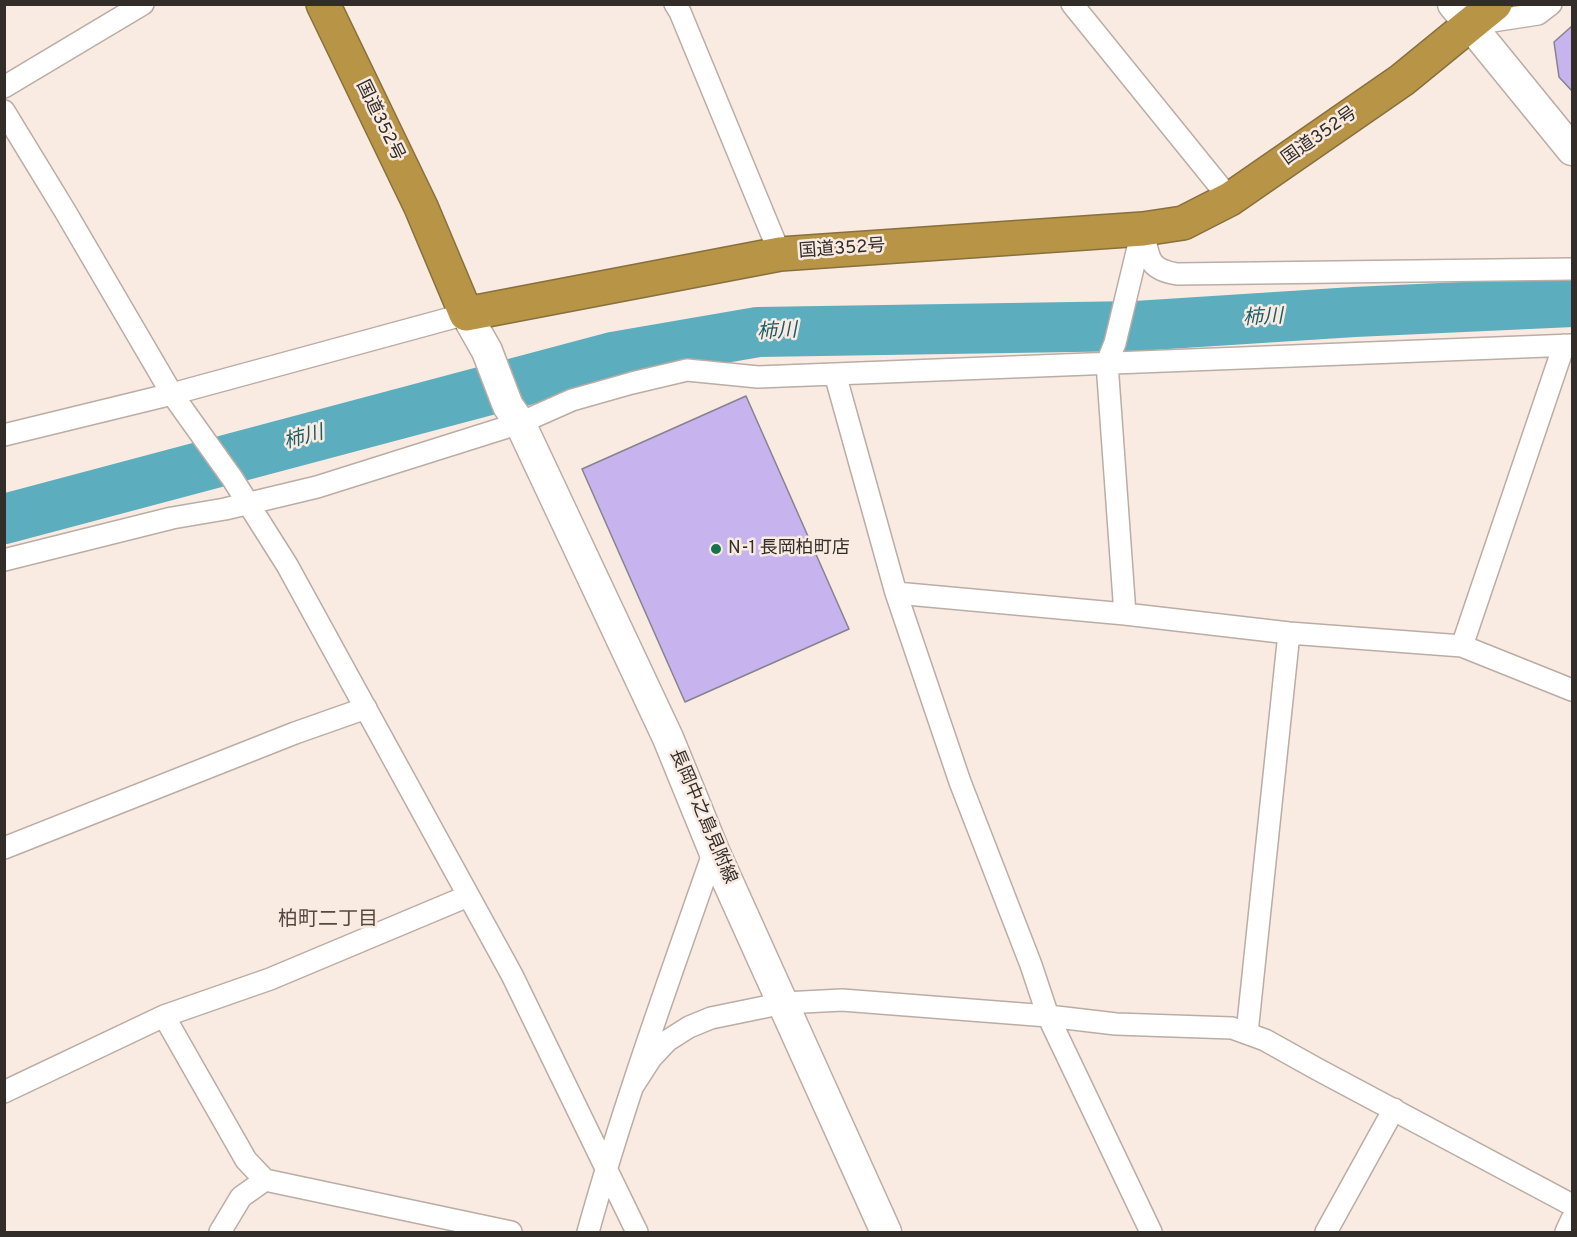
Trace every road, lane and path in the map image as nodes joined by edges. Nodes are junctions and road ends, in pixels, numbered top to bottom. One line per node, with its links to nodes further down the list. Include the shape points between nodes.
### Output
1 (143, 4): 8 (street)
2 (323, 4): 15 (highway, 国道352号, via 421,207)
3 (1072, 4): 11 (street)
4 (1495, 4): 7 (highway, 国道352号)
5 (1551, 4): 7 (street, via 1538,14)
6 (682, 7): 13 (street)
7 (1466, 11): 10 (main road); 11 (highway, 国道352号, via 1402,80)
8 (4, 87)
9 (4, 111): 19 (street)
10 (1572, 150)
11 (1230, 199): 12 (highway, 国道352号, via 1183,223)
12 (1143, 229): 13 (highway, 国道352号); 14 (street, via 1150,261 1160,271 1177,274); 17 (street)
13 (780, 254): 15 (highway, 国道352号)
14 (1572, 269)
15 (466, 314): 19 (street); 20 (main road, 長岡中之島見附線, via 487,351)
16 (1568, 345): 17 (street); 27 (street)
17 (1107, 363): 18 (street); 25 (street)
18 (835, 374): 20 (street, via 758,377 687,370); 24 (street)
19 (172, 394): 21 (street); 22 (street)
20 (514, 415): 22 (street, via 316,487); 31 (main road, 長岡中之島見附線, via 668,738)
21 (4, 435)
22 (249, 504): 23 (street, via 172,518); 29 (street)
23 (4, 560)
24 (896, 592): 25 (street); 35 (street, via 960,782)
25 (1125, 614): 26 (street)
26 (1289, 633): 27 (street); 36 (street)
27 (1462, 646): 28 (street)
28 (1572, 690)
29 (366, 708): 30 (street); 32 (street)
30 (4, 848)
31 (714, 851): 33 (main road, 長岡中之島見附線); 37 (street)
32 (468, 896): 34 (street, via 270,979); 40 (street, via 512,975)
33 (784, 1003): 35 (street, via 842,1000); 37 (street, via 711,1018 689,1027 667,1041); 48 (main road, 長岡中之島見附線)
34 (164, 1016): 38 (street); 41 (street, via 246,1160)
35 (1048, 1016): 36 (street, via 1116,1024 1232,1028); 49 (street)
36 (1247, 1033): 39 (street)
37 (633, 1086): 40 (street)
38 (4, 1092)
39 (1395, 1109): 42 (street); 50 (street)
40 (606, 1168): 46 (street); 47 (street)
41 (265, 1180): 44 (street, via 241,1197); 45 (street)
42 (1572, 1205)
43 (1572, 1220): 51 (street)
44 (220, 1233)
45 (511, 1233)
46 (588, 1233)
47 (637, 1233)
48 (886, 1233)
49 (1151, 1233)
50 (1326, 1233)
51 (1566, 1233)

